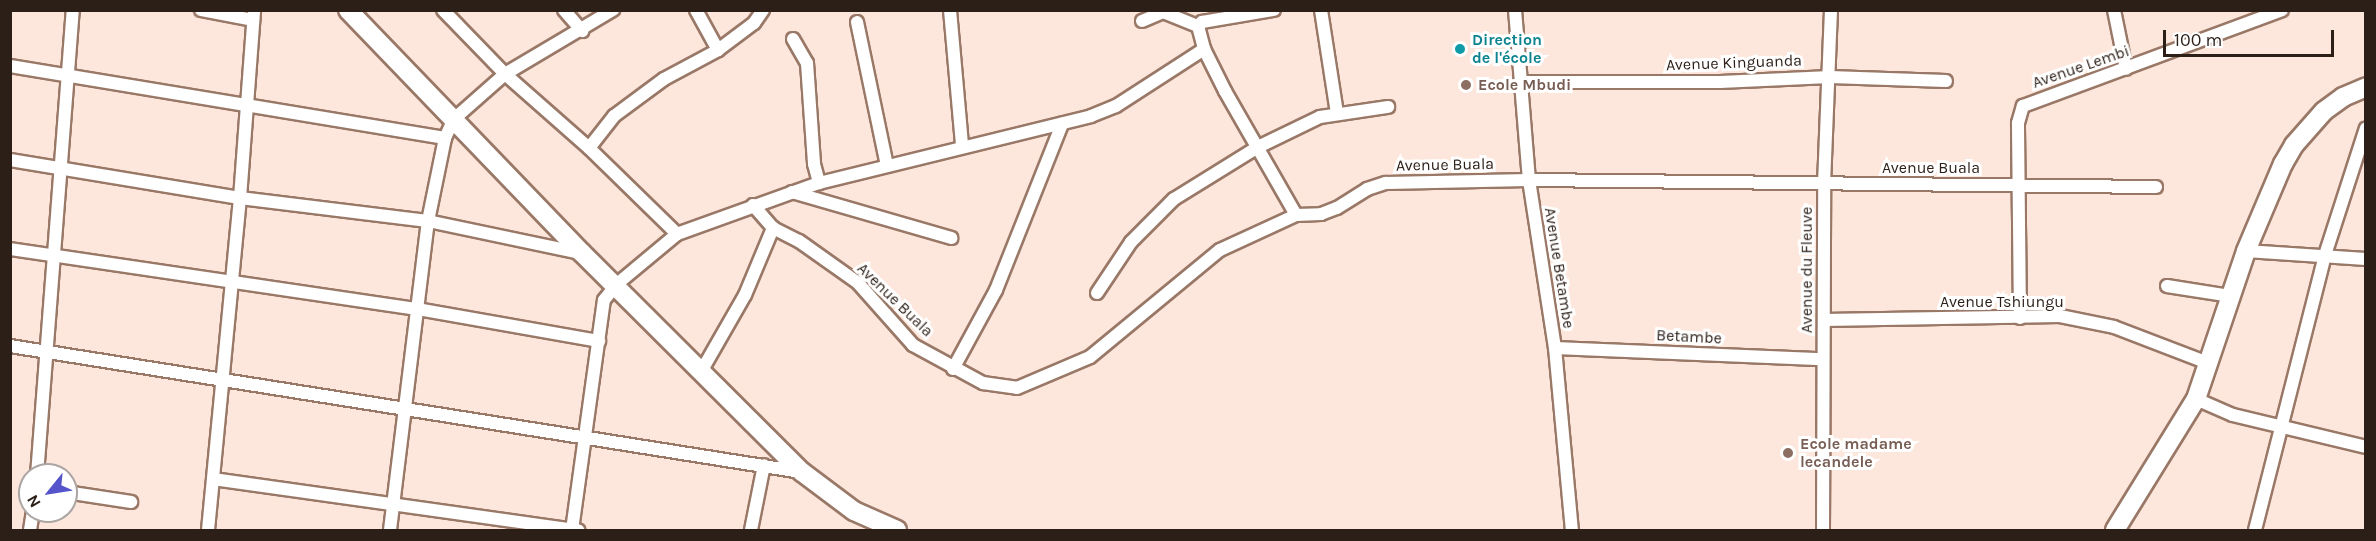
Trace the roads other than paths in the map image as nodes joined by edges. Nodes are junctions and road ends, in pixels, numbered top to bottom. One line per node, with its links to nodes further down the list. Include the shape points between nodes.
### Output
1 (73, 10): 27 (street)
2 (201, 10): 16 (street)
3 (348, 10): 35 (street)
4 (443, 10): 26 (street)
5 (564, 10): 20 (street)
6 (614, 10): 20 (street)
7 (696, 10): 23 (street)
8 (763, 10): 23 (street, via 754,23)
9 (950, 10): 39 (street)
10 (1274, 10): 19 (street, via 1202,22)
11 (1321, 10): 34 (street)
12 (1515, 10): 30 (street, Avenue Betambe)
13 (1830, 10): 28 (street, Avenue du Fleuve)
14 (2114, 10): 25 (street)
15 (2282, 10): 25 (street, Avenue Lembi)
16 (254, 15): 32 (street)
17 (1142, 21): 19 (street, via 1163,12)
18 (857, 22): 43 (street)
19 (1198, 26): 22 (street)
20 (582, 31): 26 (street)
21 (793, 39): 46 (street, via 807,63 814,164)
22 (1204, 49): 36 (street, via 1116,106); 40 (street)
23 (718, 50): 41 (street, via 664,79 614,116)
24 (10, 66): 27 (street)
25 (2126, 69): 48 (street, Avenue Lembi, via 2023,106 2018,123)
26 (505, 74): 35 (street); 41 (street)
27 (68, 75): 32 (street); 44 (street)
28 (1830, 77): 29 (street, Avenue Kinguanda); 30 (street, Avenue Kinguanda, via 1720,82); 47 (street, Avenue du Fleuve)
29 (1946, 81)
30 (1523, 82): 45 (street, Avenue Betambe)
31 (2366, 87): 59 (street, via 2324,111 2294,145)
32 (246, 102): 38 (street); 51 (street)
33 (1388, 107): 34 (street)
34 (1337, 113): 40 (street)
35 (454, 119): 38 (street); 60 (street)
36 (1062, 124): 39 (street); 78 (street, via 996,290)
37 (2366, 128): 61 (street)
38 (445, 138): 54 (street)
39 (962, 145): 43 (street)
40 (1258, 147): 53 (street); 67 (street, via 1174,199 1151,219)
41 (589, 148): 56 (street)
42 (10, 160): 44 (street)
43 (887, 165): 46 (street)
44 (61, 167): 51 (street); 62 (street)
45 (1529, 180): 47 (street, Avenue Buala); 53 (street, Avenue Buala, via 1386,183 1321,214); 74 (street, Avenue Betambe)
46 (819, 183): 50 (street)
47 (1824, 184): 48 (street, Avenue Buala); 71 (street, Avenue du Fleuve)
48 (2019, 186): 49 (street, Avenue Buala); 70 (street, Avenue Lembi)
49 (2156, 186)
50 (792, 192): 52 (street); 57 (street)
51 (240, 198): 54 (street); 64 (street)
52 (753, 205): 55 (street, Avenue Buala); 56 (street)
53 (1296, 215): 78 (street, Avenue Buala, via 1220,250 1099,351 1064,370 1017,388 983,383)
54 (428, 221): 60 (street); 69 (street)
55 (773, 228): 78 (street, Avenue Buala, via 799,241 858,283 913,345); 79 (street, via 745,295)
56 (677, 234): 65 (street)
57 (951, 238)
58 (10, 249): 62 (street)
59 (2246, 251): 61 (street); 68 (street)
60 (582, 254): 65 (street)
61 (2325, 255): 63 (street); 83 (street)
62 (52, 256): 64 (street); 75 (street)
63 (2366, 259)
64 (232, 281): 69 (street); 80 (street)
65 (617, 284): 72 (street, via 604,300); 79 (street)
66 (2167, 286): 68 (street)
67 (1097, 293)
68 (2231, 296): 77 (street)
69 (417, 309): 72 (street); 82 (street)
70 (2020, 318): 71 (street, Avenue Tshiungu); 77 (street, Avenue Tshiungu, via 2060,316 2114,327)
71 (1824, 320): 76 (street, Avenue du Fleuve)
72 (599, 341): 84 (street)
73 (10, 346): 75 (street)
74 (1555, 348): 76 (street, Betambe); 98 (street, Avenue Betambe)
75 (47, 352): 80 (street); 86 (street)
76 (1822, 360): 99 (street, Avenue du Fleuve)
77 (2208, 363): 81 (street)
78 (954, 369)
79 (702, 370): 88 (street)
80 (221, 380): 82 (street); 89 (street)
81 (2196, 399): 83 (street, via 2233,415); 100 (street)
82 (402, 411): 84 (street); 92 (street)
83 (2281, 428): 85 (street); 101 (street)
84 (587, 439): 87 (street); 93 (street)
85 (2366, 447)
86 (38, 463)
87 (764, 465): 88 (street); 96 (street)
88 (802, 472): 97 (street, via 854,511)
89 (213, 479): 92 (street); 94 (street)
90 (78, 494): 91 (street)
91 (131, 502)
92 (393, 502): 93 (street); 95 (street)
93 (574, 530)
94 (208, 531)
95 (390, 531)
96 (751, 531)
97 (897, 531)
98 (1572, 531)
99 (1823, 531)
100 (2115, 531)
101 (2255, 531)

